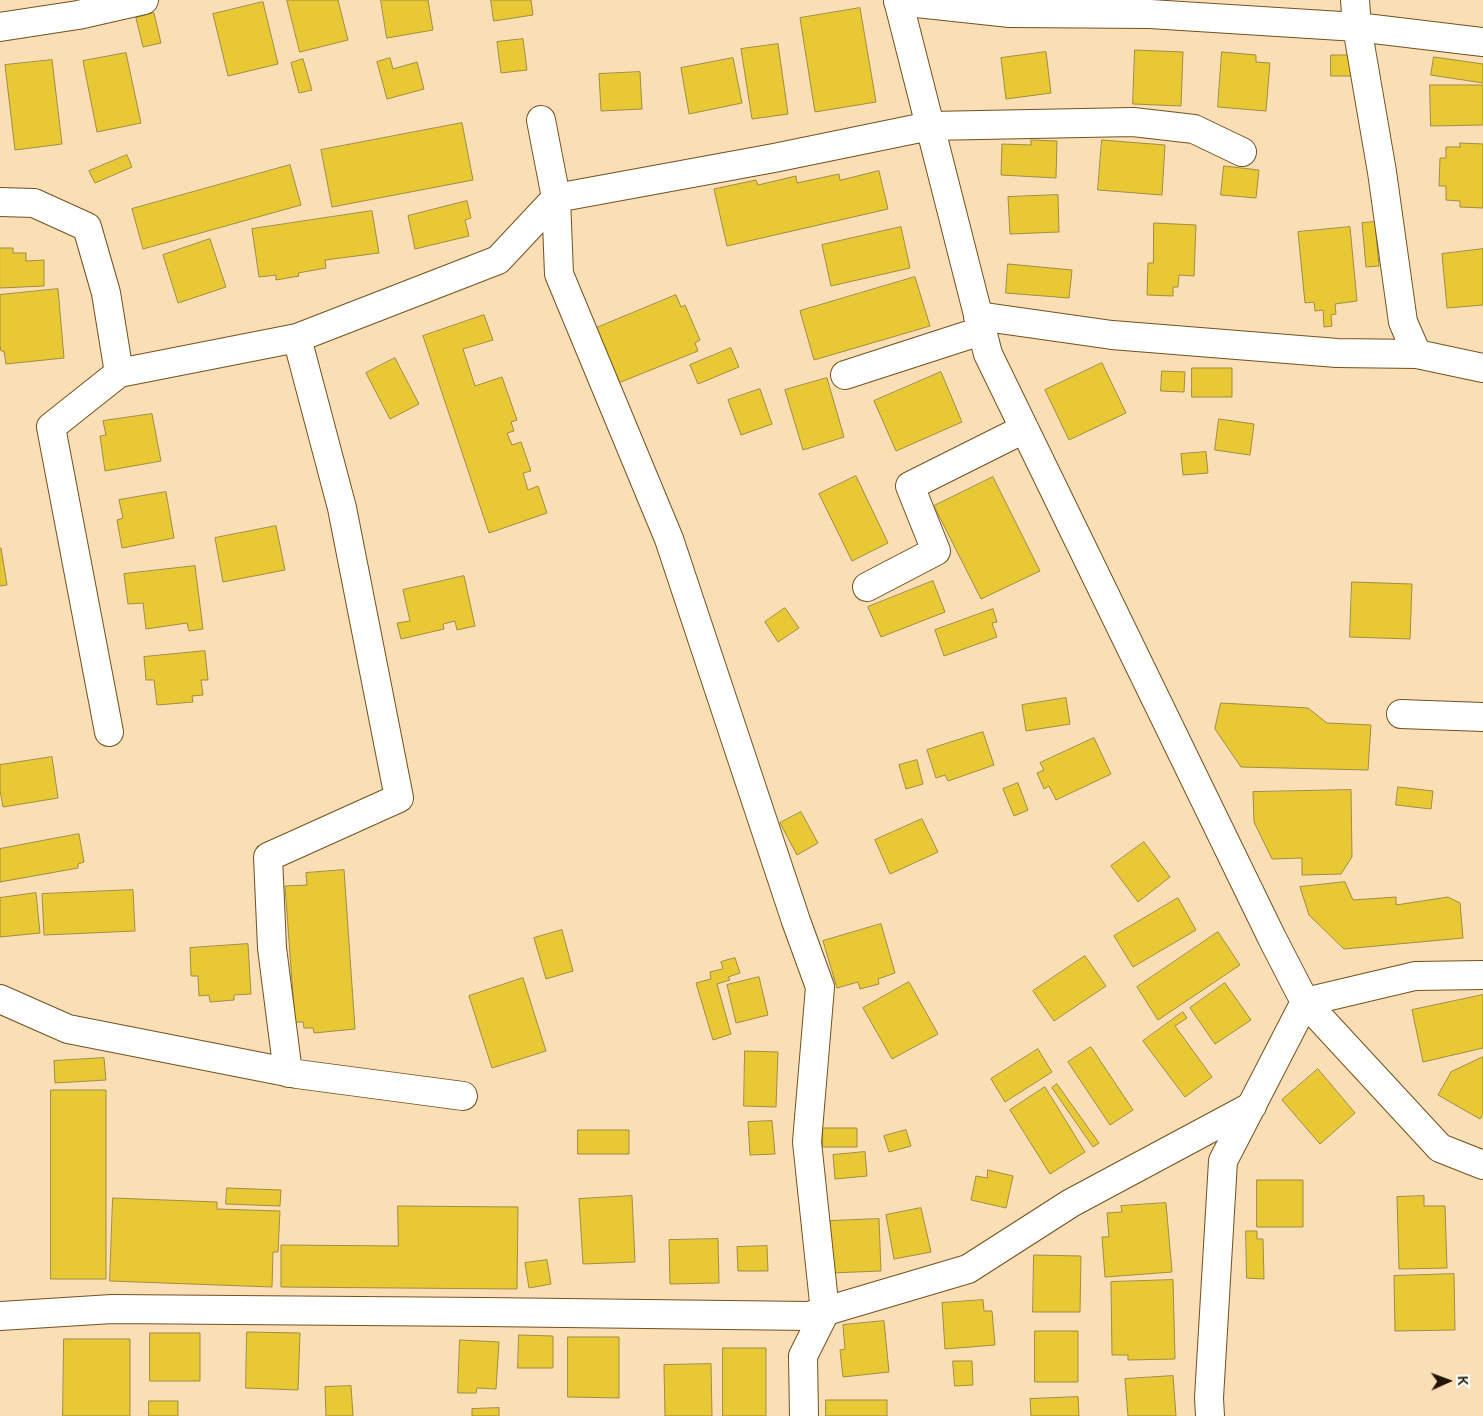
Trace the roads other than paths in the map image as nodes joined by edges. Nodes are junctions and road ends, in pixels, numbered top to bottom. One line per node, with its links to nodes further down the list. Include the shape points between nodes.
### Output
1 (144, 0): 4 (street, via 78,15)
2 (1354, 0): 5 (street)
3 (898, 1): 5 (street, via 1010,13 1150,14); 8 (street)
4 (0, 27)
5 (1357, 27): 6 (street); 14 (street, via 1403,322)
6 (1483, 42)
7 (540, 120): 10 (street)
8 (930, 126): 9 (street, via 1133,122 1194,129); 10 (street); 12 (street)
9 (1242, 152)
10 (556, 198): 13 (street, via 498,260); 30 (street, via 559,274 668,539 820,987 807,1142)
11 (0, 202): 16 (street, via 34,203 87,227 106,292)
12 (980, 323): 14 (street, via 1337,353); 17 (street); 18 (street, via 988,354)
13 (297, 338): 16 (street); 26 (street, via 342,508 399,798 268,857 272,948)
14 (1417, 354): 15 (street)
15 (1483, 368)
16 (118, 373): 22 (street, via 51,428)
17 (845, 375)
18 (1024, 429): 19 (street, via 910,486 936,551); 25 (street)
19 (867, 587)
20 (1401, 714): 21 (street)
21 (1483, 717)
22 (109, 732)
23 (1483, 975): 25 (street, via 1415,976)
24 (0, 999): 26 (street, via 68,1029)
25 (1305, 1002): 28 (street); 29 (street, via 1440,1148)
26 (288, 1073): 27 (street)
27 (463, 1096)
28 (1252, 1106): 30 (street, via 1071,1203 968,1269); 33 (street, via 1223,1162)
29 (1483, 1165)
30 (825, 1312): 31 (street, via 809,1316 112,1309); 32 (street, via 803,1356)
31 (0, 1316)
32 (804, 1416)
33 (1210, 1416)

